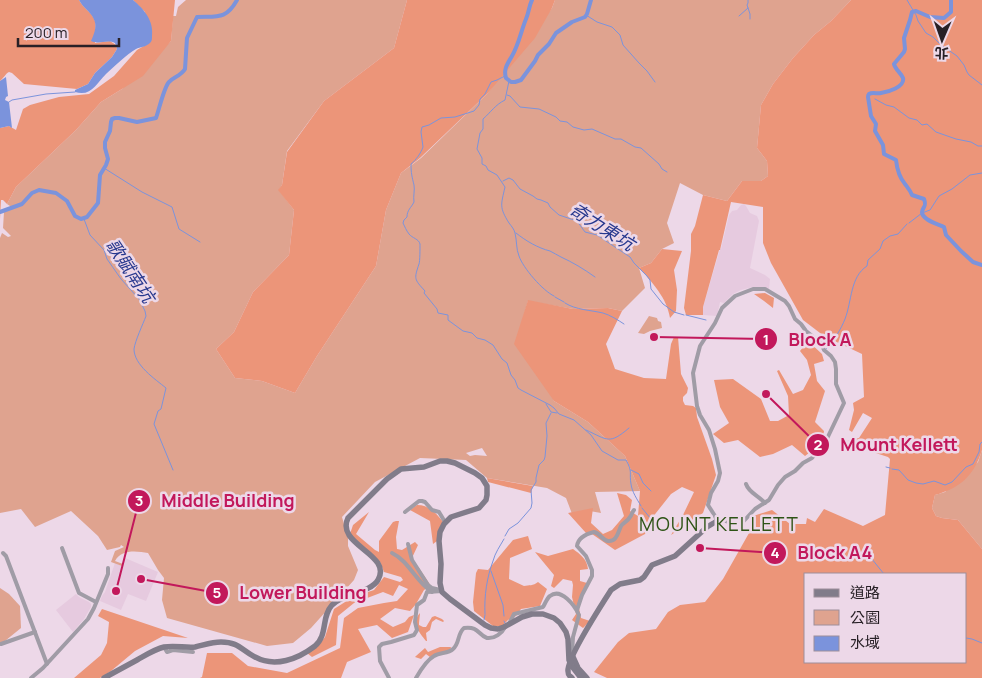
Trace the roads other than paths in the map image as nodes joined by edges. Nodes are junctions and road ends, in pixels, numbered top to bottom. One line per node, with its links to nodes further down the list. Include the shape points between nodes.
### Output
1 (746, 484): 2 (street)
2 (765, 503): 5 (street, via 741,524); 5 (street, via 785,477 824,445 844,402 836,384 832,357 794,318 785,300 759,288 738,295 723,307 700,346 693,373 697,406 709,430 720,471 708,503)
3 (634, 510): 15 (street, via 613,539 605,540 594,532 578,541 577,546 586,556 592,576)
4 (405, 512): 6 (street, via 422,501 439,512)
5 (717, 521): 23 (main road, via 675,556 652,564 640,580 612,588)
6 (445, 522): 12 (main road, via 438,539); 21 (main road, via 482,505 488,492 482,478 470,469 447,461 399,470 349,516 346,524 349,536 378,564 378,579 371,586 341,598 331,606 321,637 314,646 278,662 259,659 228,642)
7 (408, 544): 12 (street, via 412,560 428,585)
8 (62, 548): 14 (street, via 79,594)
9 (3, 553): 18 (street)
10 (392, 553): 13 (street)
11 (108, 568): 14 (street)
12 (442, 591): 13 (street); 17 (main road, via 487,626 496,629)
13 (432, 592): 25 (street, via 426,593 417,607 415,634 379,647 380,660)
14 (96, 602): 24 (street, via 85,623)
15 (577, 610): 16 (street); 17 (street, via 569,599 559,594 552,595 543,607 514,614)
16 (578, 618): 19 (street); 23 (street, via 572,637)
17 (507, 626): 19 (main road, via 524,616 543,614 558,621); 29 (street, via 490,638 475,629 464,628 455,648 433,657)
18 (35, 632): 20 (street); 24 (street)
19 (568, 636): 30 (main road, via 569,660)
20 (1, 644)
21 (164, 647): 22 (street, via 167,652); 28 (main road)
22 (193, 652)
23 (571, 661): 26 (main road); 31 (main road)
24 (47, 664): 27 (street)
25 (388, 677)
26 (569, 677)
27 (31, 678)
28 (104, 678)
29 (416, 678)
30 (581, 678)
31 (587, 678)

